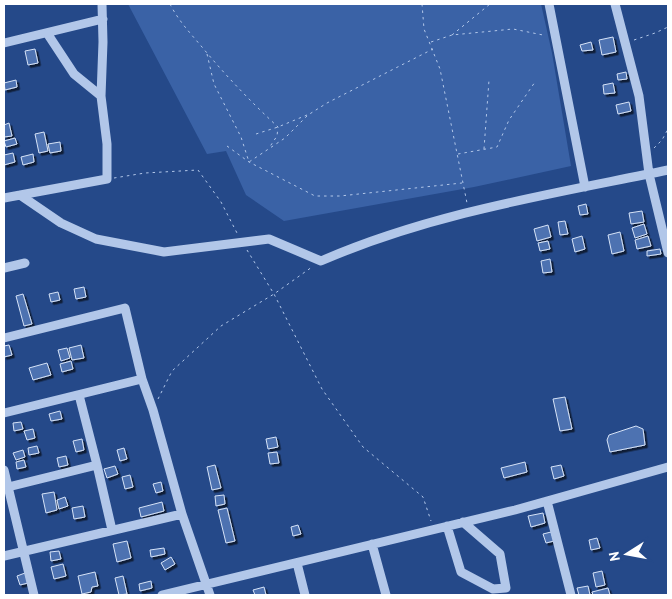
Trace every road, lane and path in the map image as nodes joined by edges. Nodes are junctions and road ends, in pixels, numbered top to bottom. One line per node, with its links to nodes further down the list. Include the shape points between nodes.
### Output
1 (102, 4): 7 (street)
2 (170, 4): 16 (path, via 177,18)
3 (422, 4): 14 (path, via 424,28)
4 (490, 4): 10 (path)
5 (549, 4): 34 (street)
6 (615, 4): 12 (street)
7 (102, 19): 9 (street); 19 (street)
8 (668, 27): 12 (path)
9 (47, 33): 13 (street); 19 (street, via 74,74)
10 (452, 35): 11 (path, via 513,29); 14 (path)
11 (543, 35)
12 (625, 42): 28 (street, via 639,96)
13 (4, 43)
14 (430, 43): 15 (path)
15 (433, 49): 20 (path); 27 (path)
16 (207, 54): 21 (path); 29 (path, via 214,84)
17 (489, 80): 25 (path)
18 (535, 82): 25 (path, via 509,120 497,147)
19 (101, 96): 32 (street, via 107,144)
20 (308, 115): 21 (path); 26 (path, via 285,138)
21 (278, 127): 23 (path); 26 (path, via 277,136)
22 (668, 129): 28 (path)
23 (256, 134)
24 (226, 146): 29 (path)
25 (484, 149): 27 (path)
26 (267, 150): 29 (path)
27 (457, 154): 33 (path)
28 (647, 155): 31 (street)
29 (250, 162): 33 (path, via 315,196)
30 (668, 170): 31 (street)
31 (649, 174): 34 (street); 39 (street)
32 (107, 179): 35 (street); 38 (path, via 198,170 221,202)
33 (462, 183): 37 (path)
34 (585, 187): 37 (street)
35 (20, 195): 36 (street); 38 (street, via 61,223 96,240 164,252)
36 (4, 198)
37 (470, 211): 40 (street, via 351,248)
38 (242, 243): 40 (street, via 269,240); 43 (path)
39 (668, 253)
40 (321, 261): 43 (path)
41 (25, 264): 42 (street)
42 (4, 268)
43 (274, 294): 47 (path, via 221,326 172,371); 57 (path, via 322,389 363,447 423,497)
44 (4, 338): 45 (street, via 125,308)
45 (142, 379): 46 (street); 47 (street)
46 (79, 395): 48 (street); 49 (street)
47 (152, 410): 54 (street)
48 (4, 413)
49 (97, 465): 52 (street); 58 (street)
50 (668, 467): 53 (street)
51 (4, 470): 52 (street)
52 (6, 487): 60 (street)
53 (547, 500): 55 (street); 69 (street)
54 (182, 514): 58 (street); 63 (street)
55 (463, 522): 56 (street); 56 (street, via 500,554 506,588 492,589 462,572)
56 (446, 526): 57 (street)
57 (434, 529): 59 (street)
58 (112, 530): 60 (street)
59 (372, 544): 62 (street); 68 (street)
60 (23, 551): 61 (street); 64 (street)
61 (4, 556)
62 (296, 563): 63 (street); 67 (street)
63 (207, 584): 65 (street); 66 (street)
64 (34, 595)
65 (162, 595)
66 (210, 595)
67 (305, 595)
68 (386, 595)
69 (571, 595)

